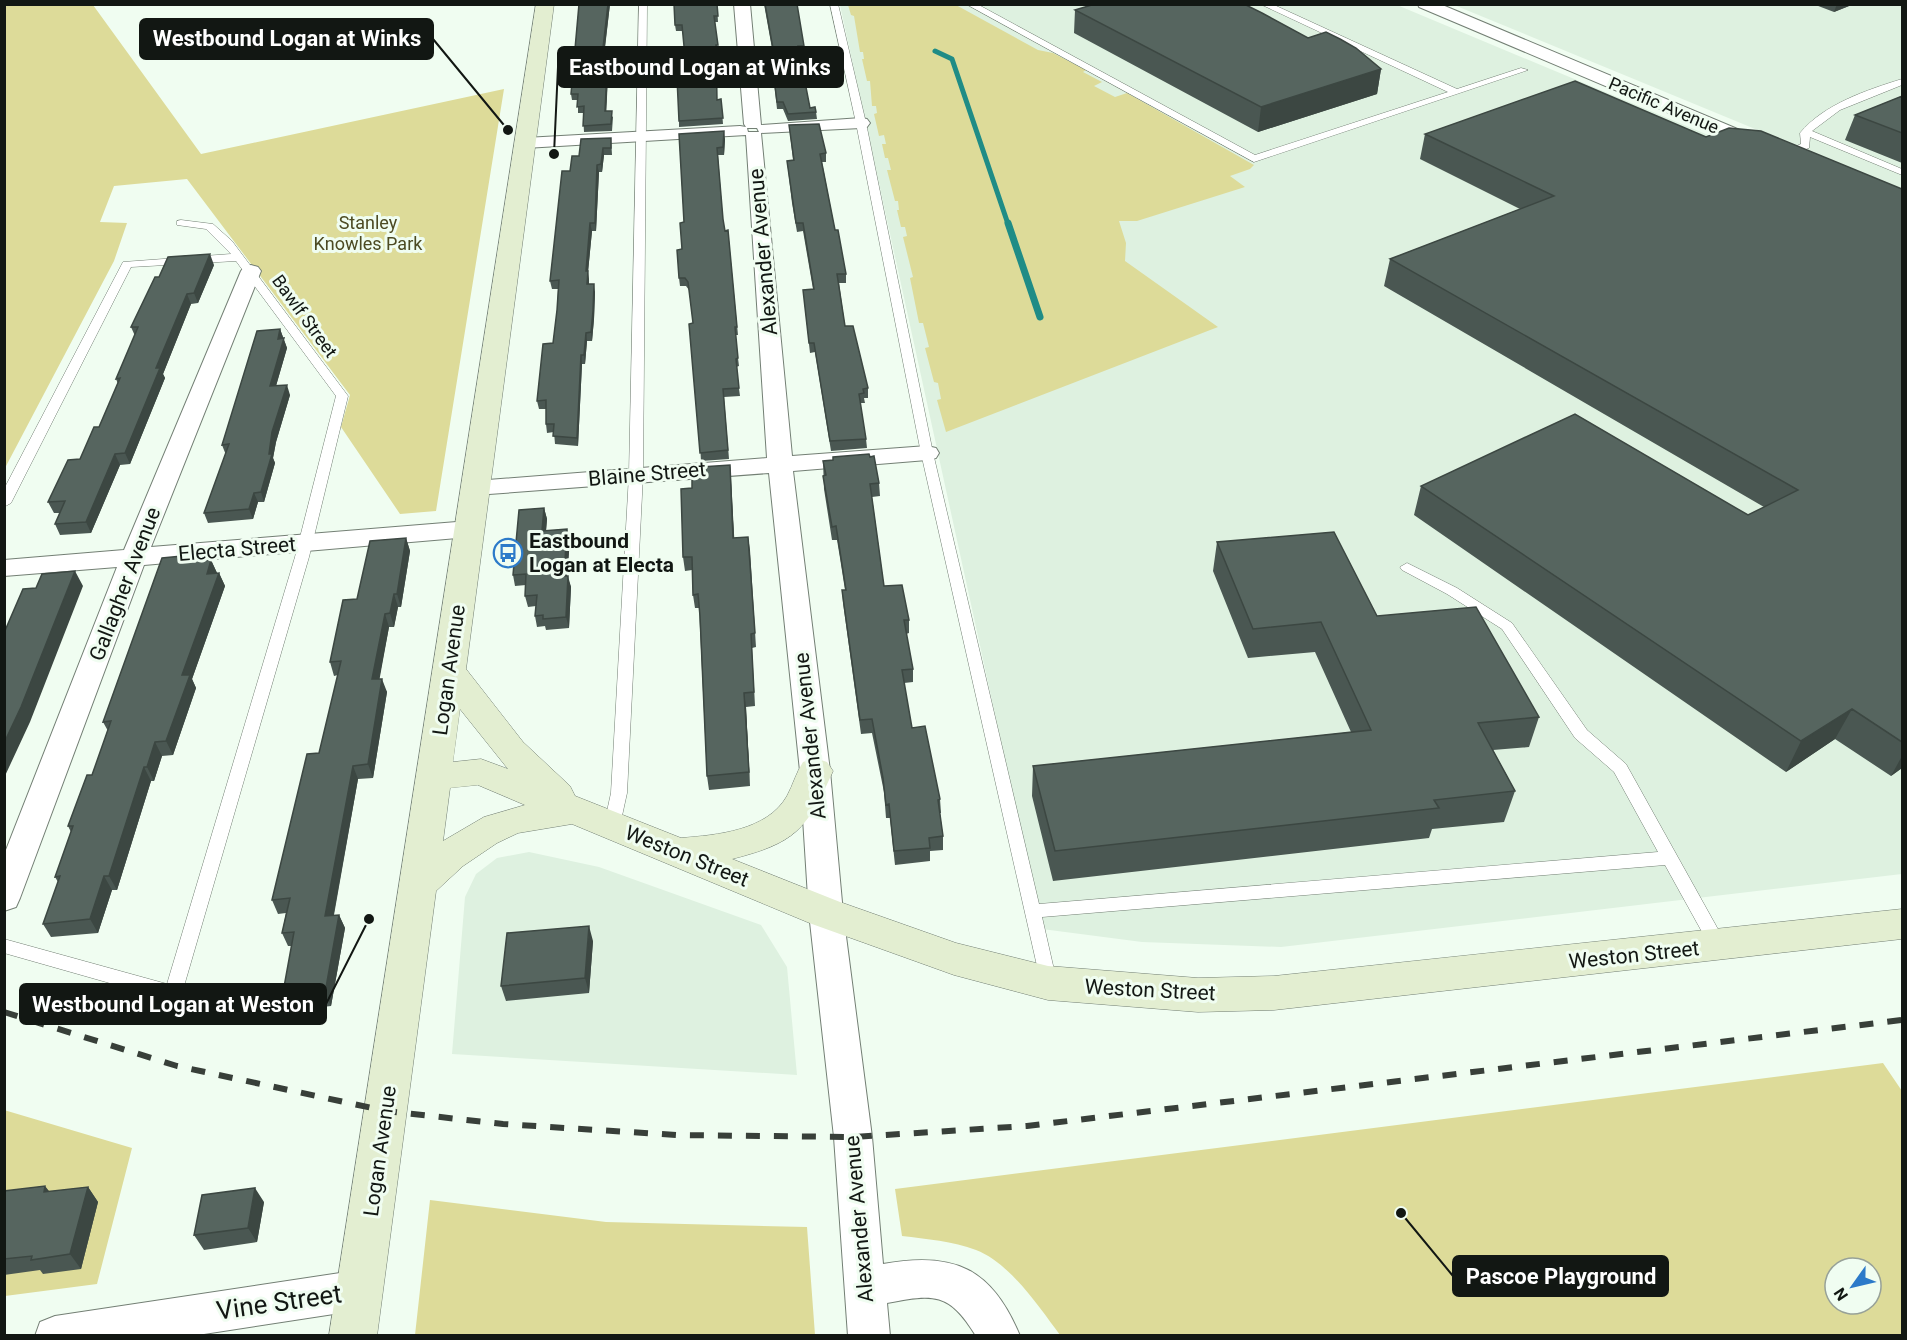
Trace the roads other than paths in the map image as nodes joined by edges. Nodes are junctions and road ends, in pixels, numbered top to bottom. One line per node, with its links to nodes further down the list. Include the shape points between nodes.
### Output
1 (545, 4): 15 (main road, Logan Avenue)
2 (643, 4): 14 (lane)
3 (742, 4): 12 (street, Alexander Avenue)
4 (834, 4): 11 (lane)
5 (970, 4): 10 (lane, via 1254,159)
6 (1264, 4): 10 (lane)
7 (1425, 4): 16 (street, Pacific Avenue)
8 (1524, 70): 10 (lane)
9 (1902, 82): 13 (lane, via 1830,111 1814,121)
10 (1456, 92)
11 (861, 123): 12 (street); 21 (lane)
12 (753, 130): 14 (street); 22 (street, Alexander Avenue)
13 (1806, 132): 16 (lane, via 1806,146); 18 (lane)
14 (642, 136): 15 (street); 23 (lane)
15 (525, 143): 24 (main road, Logan Avenue)
16 (1782, 154): 17 (street, Pacific Avenue)
17 (1804, 164)
18 (1902, 172)
19 (182, 223): 20 (lane, Bawlf Street, via 209,226)
20 (245, 264): 25 (lane, via 127,264); 27 (lane, Bawlf Street, via 342,396); 28 (street, Gallagher Avenue)
21 (927, 453): 22 (street, Blaine Street); 40 (lane)
22 (780, 464): 23 (street, Blaine Street); 32 (street, Alexander Avenue)
23 (636, 475): 24 (street, Blaine Street); 35 (lane, via 619,793)
24 (475, 488): 26 (main road, Logan Avenue)
25 (4, 503)
26 (469, 529): 27 (street, Electa Street); 31 (main road, Logan Avenue)
27 (306, 543): 28 (street, Electa Street); 43 (lane, via 173,993)
28 (134, 558): 30 (street, Electa Street); 39 (street, Gallagher Avenue)
29 (1407, 567): 37 (lane, via 1507,626 1581,734 1620,768)
30 (4, 568)
31 (449, 671): 33 (main road, Logan Avenue); 34 (main road, via 510,750)
32 (814, 771): 36 (main road, via 799,806 774,828 739,844); 41 (street, Alexander Avenue)
33 (433, 777): 34 (main road, Weston Street, via 481,772); 38 (main road, Logan Avenue)
34 (574, 810): 35 (main road, Weston Street); 38 (main road, via 511,822 492,830 457,849)
35 (612, 825): 36 (main road, Weston Street)
36 (677, 853): 41 (main road, Weston Street)
37 (1669, 858): 40 (lane); 44 (lane)
38 (419, 884): 47 (main road, Logan Avenue)
39 (4, 898)
40 (1032, 911): 45 (lane)
41 (826, 913): 45 (main road, Weston Street, via 954,959); 46 (street, Alexander Avenue, via 853,1137)
42 (1902, 924): 44 (main road, Weston Street)
43 (4, 945)
44 (1718, 945): 45 (main road, Weston Street, via 1274,993 1198,995)
45 (1048, 982)
46 (865, 1287): 50 (street, Alexander Avenue); 51 (street, via 924,1279 948,1280 970,1293)
47 (360, 1290): 48 (street, Vine Street); 49 (main road, Logan Avenue)
48 (80, 1334)
49 (353, 1335)
50 (869, 1335)
51 (1000, 1335)

